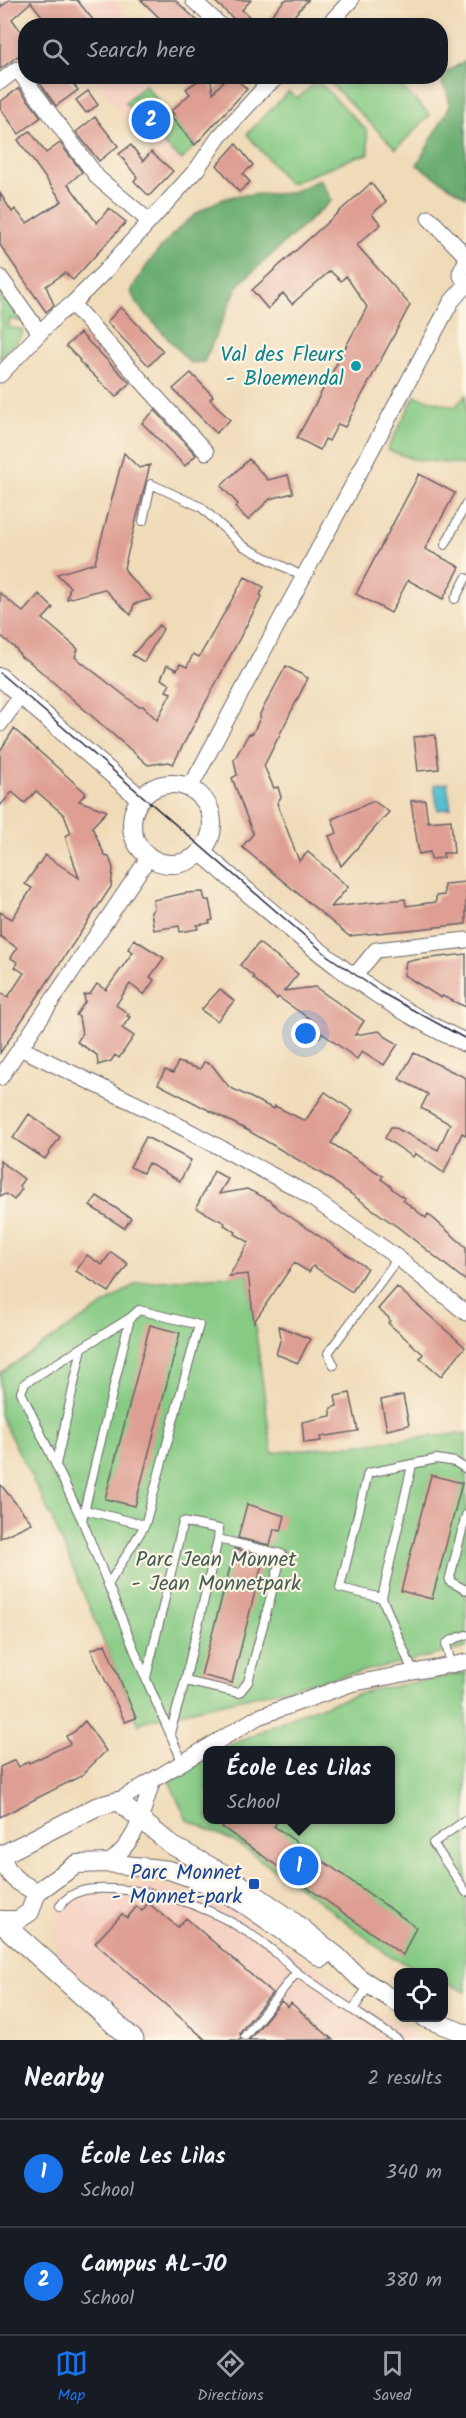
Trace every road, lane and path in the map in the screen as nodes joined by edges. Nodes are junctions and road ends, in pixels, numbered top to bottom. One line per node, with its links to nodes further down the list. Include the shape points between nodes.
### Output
1 (193, 0): 3 (street)
2 (351, 0): 4 (street)
3 (212, 18)
4 (334, 18)
5 (18, 68): 6 (street)
6 (0, 82)
7 (33, 84): 10 (street, via 98,178)
8 (269, 84): 10 (street)
9 (429, 218): 11 (street)
10 (149, 221): 15 (street)
11 (466, 256)
12 (466, 261): 14 (street, via 460,273)
13 (0, 277): 16 (street)
14 (466, 286): 22 (street, via 451,302)
15 (72, 304): 16 (street); 18 (street)
16 (40, 333): 17 (street)
17 (0, 375)
18 (206, 452)
19 (466, 504): 21 (lane)
20 (143, 521): 22 (lane, via 151,484 201,507 243,546)
21 (445, 545)
22 (304, 577): 28 (street)
23 (466, 578): 24 (lane)
24 (455, 599)
25 (0, 678): 26 (street)
26 (21, 695): 27 (street); 29 (street)
27 (0, 724)
28 (190, 788): 29 (street, via 169,784 154,788); 30 (street, via 207,804 212,822 209,839)
29 (141, 799): 31 (street, via 132,828 137,843)
30 (201, 852): 31 (street, via 174,864); 33 (street)
31 (149, 857): 35 (street)
32 (466, 940): 33 (street, via 376,950)
33 (353, 978): 34 (street)
34 (466, 1043)
35 (20, 1048): 36 (street); 37 (street, via 233,1152 300,1190)
36 (0, 1078)
37 (398, 1258): 38 (street); 41 (lane, via 328,1353)
38 (466, 1313)
39 (130, 1318): 40 (lane); 45 (lane); 48 (lane, via 139,1310 199,1325)
40 (82, 1348): 42 (lane); 42 (lane, via 26,1383 21,1392)
41 (334, 1365)
42 (56, 1465): 47 (lane)
43 (412, 1465): 44 (lane, via 455,1461); 52 (lane); 52 (lane, via 368,1473 340,1588)
44 (466, 1469)
45 (85, 1510): 47 (lane); 48 (lane)
46 (466, 1515): 51 (lane, via 449,1581)
47 (82, 1520): 50 (lane)
48 (146, 1525): 50 (lane)
49 (218, 1539): 56 (lane, via 219,1529 183,1522); 57 (lane); 57 (lane, via 282,1554 248,1682 239,1693)
50 (108, 1585): 56 (lane)
51 (466, 1590)
52 (382, 1598): 55 (lane)
53 (466, 1635): 54 (lane, via 446,1644)
54 (459, 1663): 55 (street)
55 (413, 1672): 59 (street, via 351,1684 258,1717)
56 (146, 1679): 58 (lane)
57 (185, 1681): 58 (lane)
58 (170, 1733): 61 (lane)
59 (208, 1746)
60 (203, 1749): 61 (street)
61 (182, 1761): 62 (street)
62 (153, 1780): 63 (street); 64 (street)
63 (118, 1801): 64 (street); 66 (street, via 96,1807)
64 (140, 1818): 67 (street, via 123,1852); 73 (street, via 173,1846 230,1877 289,1918)
65 (466, 1820): 69 (lane, via 433,1842)
66 (1, 1855): 68 (street, via 5,1869 18,1883)
67 (108, 1863): 68 (street, via 77,1864); 73 (street, via 169,1870 210,1884)
68 (37, 1892): 71 (street, via 30,1912 18,1920)
69 (466, 1892)
70 (60, 1906): 72 (lane, via 77,1891 98,1888 167,1895 230,1921)
71 (0, 1921): 79 (main road)
72 (297, 1972): 75 (lane); 78 (lane)
73 (364, 1981): 74 (street); 75 (lane)
74 (394, 2000)
75 (353, 2010): 80 (lane)
76 (435, 2022): 77 (street)
77 (466, 2034)
78 (245, 2036)
79 (133, 2040)
80 (398, 2040)

